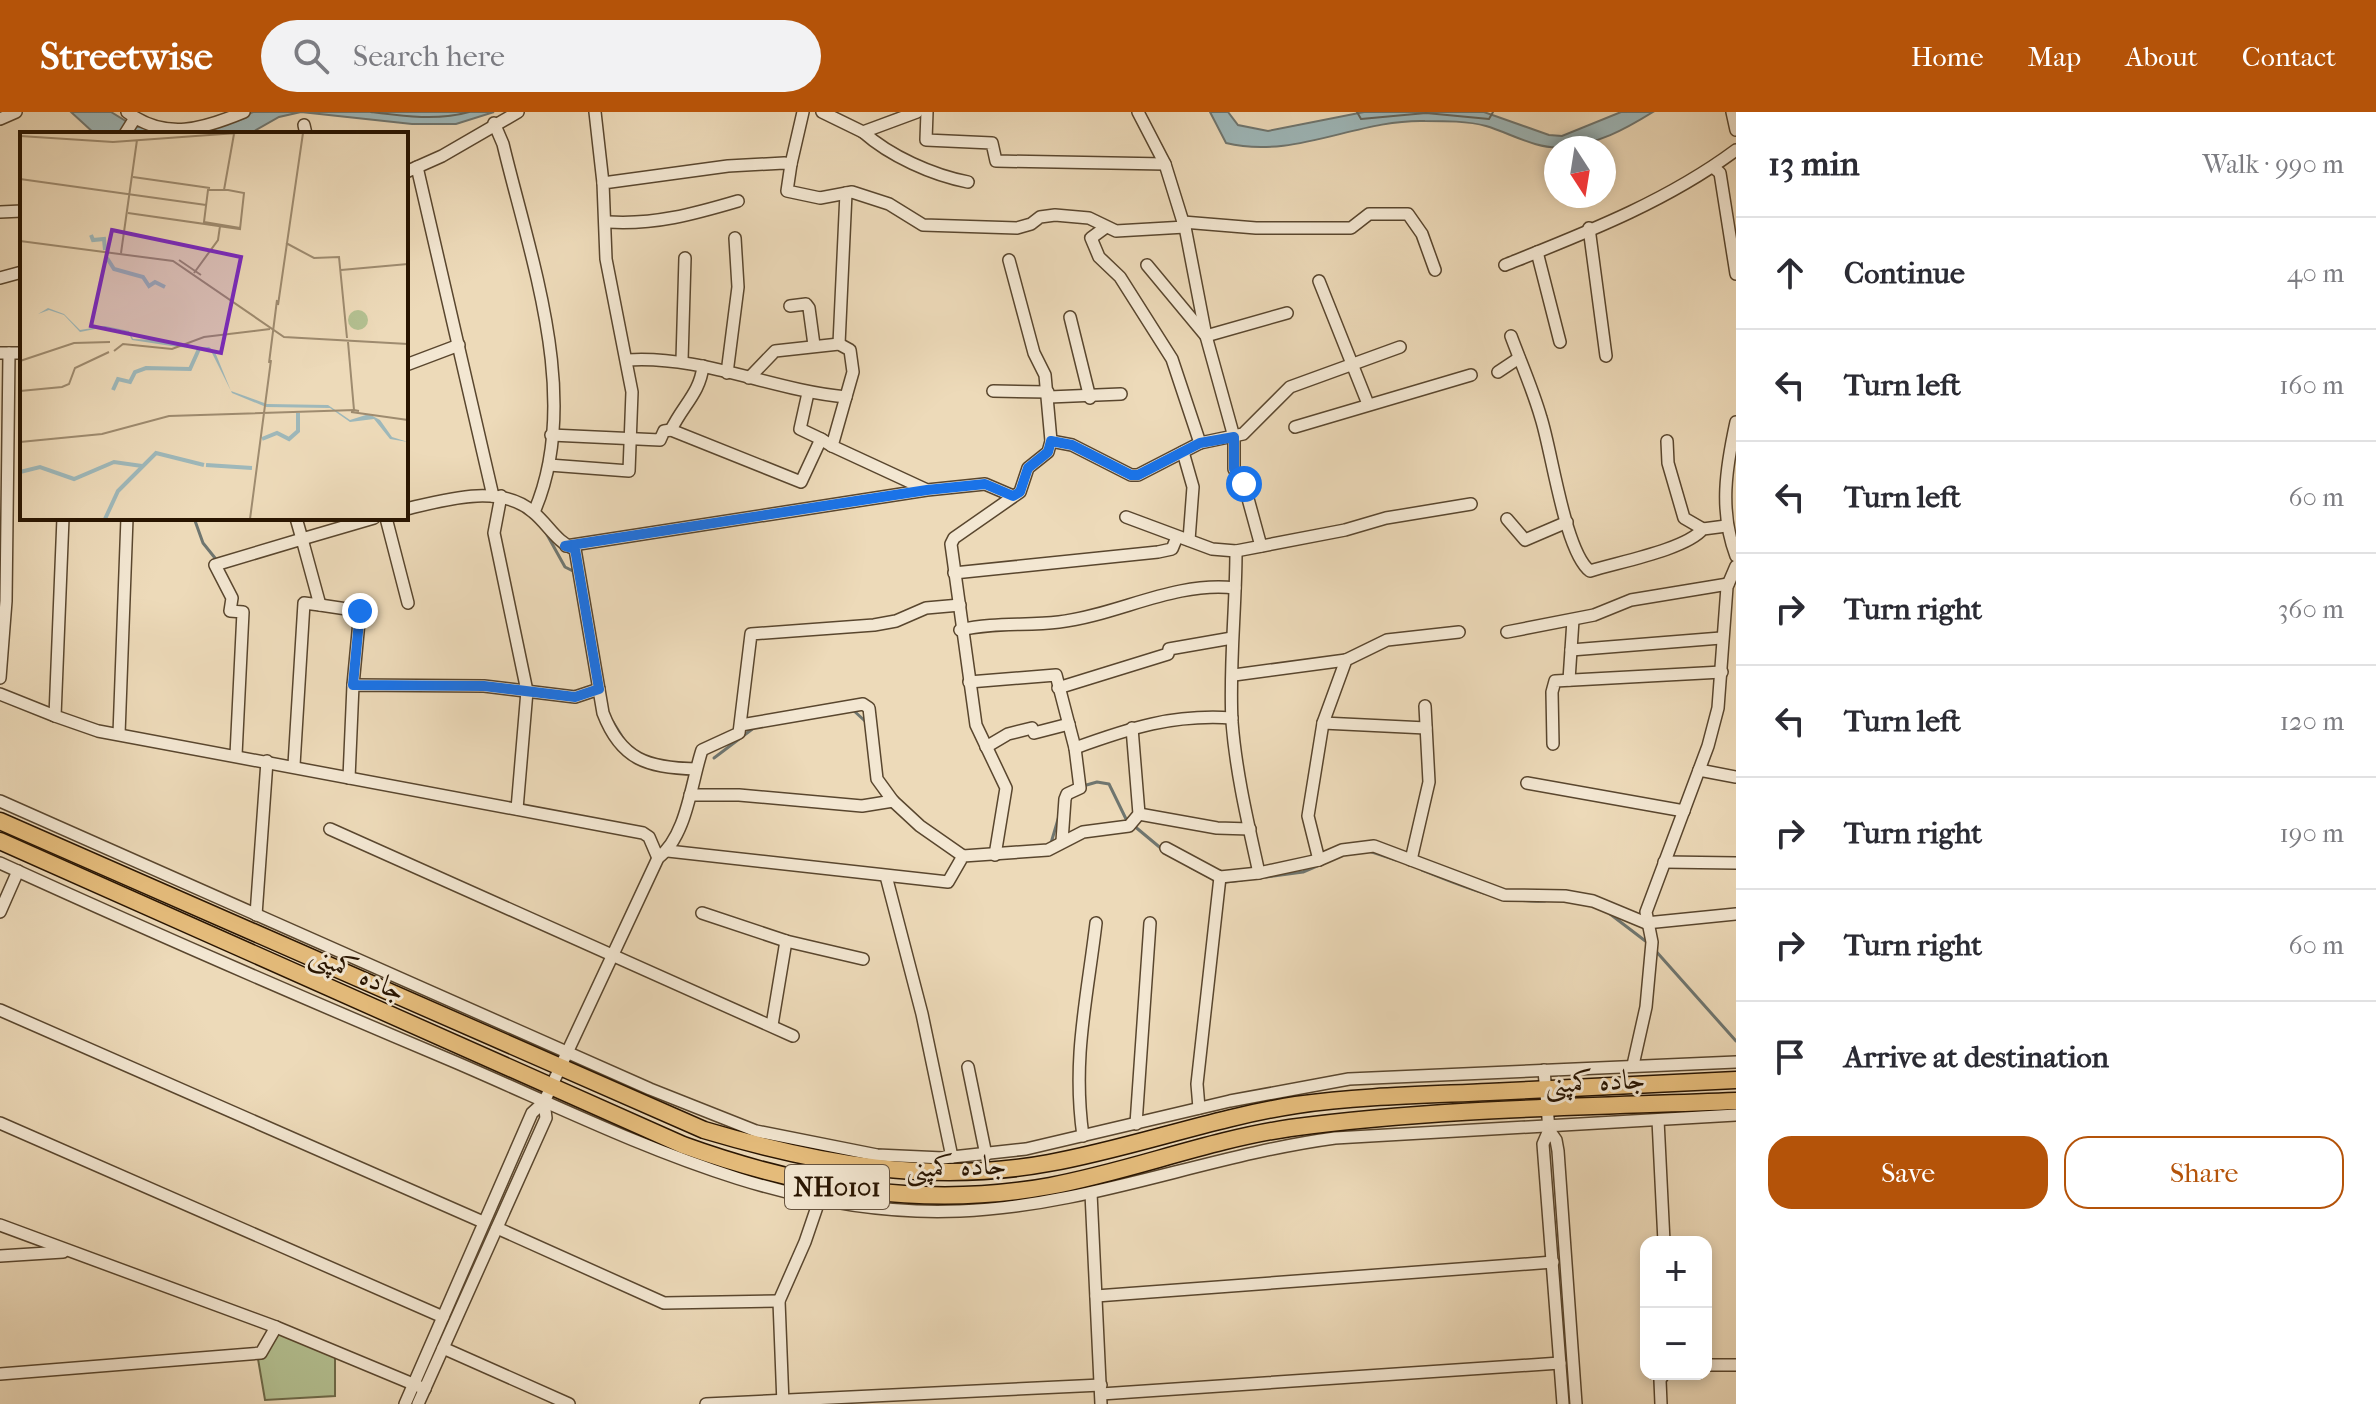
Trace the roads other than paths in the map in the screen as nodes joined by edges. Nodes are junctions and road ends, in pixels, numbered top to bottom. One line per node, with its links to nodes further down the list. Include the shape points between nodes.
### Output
1 (16, 112): 12 (street)
2 (244, 112): 11 (street, via 199,130 154,128)
3 (518, 112): 13 (street)
4 (595, 112): 22 (street)
5 (803, 112): 17 (street)
6 (822, 112): 15 (street)
7 (917, 112): 15 (street)
8 (927, 112): 18 (street, via 926,140 992,143 996,161)
9 (1138, 112): 18 (street)
10 (1732, 112): 14 (street)
11 (131, 118)
12 (0, 119)
13 (494, 123): 20 (street); 74 (street, via 539,288 556,406)
14 (1736, 130)
15 (863, 132): 21 (street, via 883,149 946,178)
16 (1736, 150): 19 (street)
17 (791, 164): 22 (street, via 728,166); 23 (street, via 787,191 820,198)
18 (1165, 164): 28 (street)
19 (1713, 167): 30 (street, via 1621,219); 39 (street, via 1720,173)
20 (412, 169): 49 (street)
21 (968, 182)
22 (603, 183): 27 (street)
23 (846, 193): 29 (street, via 889,204 923,225 1017,228 1055,215 1089,218); 48 (street)
24 (738, 201): 27 (street, via 667,220)
25 (20, 211): 26 (street)
26 (0, 212)
27 (608, 222): 55 (street, via 606,259)
28 (1184, 224): 29 (street, via 1116,231); 37 (street, via 1351,228 1369,214 1408,214); 45 (street)
29 (1106, 227): 80 (street, via 1091,238 1099,257 1120,277 1172,359)
30 (1589, 228): 32 (street); 53 (street)
31 (735, 238): 61 (street, via 738,287)
32 (1537, 252): 36 (street); 47 (street)
33 (685, 258): 56 (street)
34 (1009, 260): 66 (street)
35 (1147, 265): 45 (street)
36 (1505, 265)
37 (1435, 270)
38 (20, 273): 40 (street)
39 (1736, 274)
40 (0, 278)
41 (1319, 281): 58 (street)
42 (790, 306): 50 (street, via 809,308)
43 (1287, 313): 45 (street)
44 (1070, 317): 69 (street)
45 (1206, 336): 75 (street)
46 (1511, 336): 54 (street)
47 (1560, 342)
48 (839, 344): 50 (street); 68 (street, via 850,350 853,372)
49 (459, 345): 57 (street); 85 (street)
50 (814, 345): 63 (street, via 775,351)
51 (1400, 347): 58 (street)
52 (4, 353): 110 (street)
53 (1606, 356)
54 (1519, 358): 60 (street); 97 (street, via 1541,417)
55 (627, 360): 56 (street); 76 (street)
56 (682, 360): 59 (street)
57 (408, 364)
58 (1352, 364): 70 (street); 75 (street, via 1290,387 1262,419)
59 (703, 366): 61 (street); 73 (street, via 700,386)
60 (1498, 372)
61 (727, 373): 63 (street)
62 (1471, 375): 70 (street)
63 (749, 378): 65 (street)
64 (993, 391): 66 (street)
65 (808, 393): 68 (street); 77 (street, via 800,429)
66 (1048, 394): 69 (street); 78 (street)
67 (1121, 394): 69 (street)
68 (846, 397): 81 (street)
69 (1090, 398)
70 (1368, 404): 72 (street)
71 (1736, 422): 98 (street)
72 (1295, 427)
73 (671, 430): 76 (street, via 660,440); 77 (street, via 801,482)
74 (551, 435): 76 (street); 83 (street)
75 (1234, 437): 80 (street); 103 (street, via 1234,469 1244,484)
76 (632, 438): 83 (street, via 629,471)
77 (821, 439): 81 (street)
78 (1051, 441): 82 (street, via 1072,445 1131,475); 86 (street)
79 (1667, 441): 99 (street, via 1684,518)
80 (1200, 443): 82 (street)
81 (832, 446): 84 (street)
82 (1183, 452): 100 (street, via 1193,487)
83 (549, 465): 89 (street)
84 (927, 490): 86 (street, via 985,484); 102 (street)
85 (497, 496): 88 (street); 89 (street); 130 (street, via 494,533)
86 (1013, 496): 107 (street, via 954,538)
87 (1471, 504): 103 (street)
88 (408, 509)
89 (534, 512): 102 (street)
90 (1126, 517): 100 (street)
91 (1507, 519): 97 (street, via 1525,540)
92 (63, 520): 133 (street)
93 (127, 520): 140 (street)
94 (297, 520): 101 (street)
95 (367, 520): 101 (street)
96 (387, 520): 111 (street)
97 (1567, 522): 99 (street, via 1578,557 1590,571 1673,545)
98 (1726, 526): 99 (street); 105 (street)
99 (1703, 529)
100 (1183, 538): 104 (street); 107 (street, via 1172,549 1158,552)
101 (302, 539): 112 (street); 144 (street, via 215,565 232,598 230,611 243,612)
102 (565, 546): 129 (street, via 575,549)
103 (1261, 546): 104 (street)
104 (1236, 551): 109 (street)
105 (1736, 556)
106 (1735, 569): 108 (street)
107 (954, 573): 113 (street)
108 (1728, 584): 114 (street, via 1631,600); 119 (street)
109 (1235, 588): 115 (street, via 1200,587 1059,622); 118 (street)
110 (3, 601): 124 (street)
111 (408, 603)
112 (320, 605): 127 (street, via 360,611); 146 (street, via 304,603)
113 (960, 605): 115 (street); 137 (street, via 926,608 874,625 751,634)
114 (1573, 620): 117 (street); 120 (street)
115 (960, 630): 126 (street)
116 (1459, 632): 121 (street, via 1387,640)
117 (1507, 632)
118 (1232, 638): 123 (street); 128 (street, via 1169,649 1168,654)
119 (1721, 638): 120 (street); 122 (street)
120 (1571, 650): 125 (street)
121 (1346, 660): 123 (street); 135 (street)
122 (1722, 672): 125 (street); 148 (street, via 1718,708)
123 (1234, 675): 134 (street)
124 (0, 678)
125 (1569, 680): 141 (street, via 1555,681 1552,692)
126 (969, 682): 128 (street, via 1055,674); 142 (street, via 976,725)
127 (353, 685): 130 (street); 150 (street)
128 (1058, 688): 136 (street)
129 (599, 689): 130 (street, via 575,697); 147 (street, via 613,738 639,760 664,769)
130 (527, 691): 155 (street)
131 (0, 694): 133 (street)
132 (1425, 706): 139 (street)
133 (55, 716): 140 (street)
134 (1232, 718): 138 (street, via 1183,716); 160 (street)
135 (1323, 723): 139 (street); 168 (street, via 1308,816)
136 (1069, 724): 142 (street, via 1034,733 1032,728 1015,731); 143 (street)
137 (741, 725): 147 (street, via 739,733 702,750); 154 (street, via 863,704 869,708 877,779)
138 (1132, 728): 143 (street); 157 (street)
139 (1426, 728): 169 (street, via 1429,782)
140 (119, 734): 144 (street)
141 (1553, 744)
142 (986, 747): 165 (street, via 1006,788)
143 (1075, 748): 162 (street, via 1079,783 1065,799)
144 (236, 755): 145 (street)
145 (267, 761): 146 (street); 180 (street)
146 (294, 765): 150 (street)
147 (696, 769): 152 (street)
148 (1699, 770): 149 (street); 156 (street)
149 (1736, 777)
150 (349, 778): 155 (street)
151 (1527, 783): 156 (street)
152 (690, 795): 154 (street, via 862,806); 164 (street)
153 (0, 801): 180 (street)
154 (893, 801): 166 (street)
155 (517, 809): 167 (street, via 643,833)
156 (1684, 811): 170 (street)
157 (1139, 814): 160 (street); 162 (street, via 1129,826 1083,832)
158 (0, 821): 190 (highway, جاده کمپنی / NH0101)
159 (330, 829): 185 (street)
160 (1250, 829): 174 (street)
161 (0, 841): 196 (highway, جاده کمپنی / NH0101)
162 (1062, 841): 165 (street, via 1048,850)
163 (1166, 848): 176 (street)
164 (668, 851): 167 (street); 175 (street)
165 (995, 855): 166 (street)
166 (963, 856): 175 (street, via 948,882)
167 (658, 858): 185 (street)
168 (1319, 860): 169 (street, via 1342,850 1374,846); 174 (street)
169 (1411, 860): 183 (street, via 1504,895 1593,901)
170 (1664, 862): 172 (street); 183 (street)
171 (0, 863): 173 (street)
172 (1736, 863)
173 (18, 871): 177 (street); 199 (street)
174 (1259, 873): 176 (street)
175 (886, 876): 208 (street)
176 (1220, 882): 200 (street, via 1197,1084)
177 (0, 912)
178 (702, 913): 184 (street)
179 (1736, 914): 183 (street)
180 (256, 915): 190 (street)
181 (1096, 923): 206 (street, via 1079,1046)
182 (1150, 923): 205 (street)
183 (1646, 923): 192 (street, via 1651,946 1646,1007)
184 (786, 941): 186 (street); 188 (street)
185 (611, 952): 188 (street); 190 (street)
186 (863, 959)
187 (0, 1010): 213 (street)
188 (772, 1025): 189 (street)
189 (793, 1036)
190 (562, 1057): 196 (street); 197 (highway, جاده کمپنی / NH0101, via 704,1130 857,1168 948,1174 1051,1163 1295,1106); 208 (street, via 756,1131 877,1155)
191 (1736, 1062): 192 (street)
192 (1633, 1065): 194 (street)
193 (968, 1067): 207 (street)
194 (1544, 1070): 197 (street); 200 (street, via 1349,1079)
195 (1736, 1080): 197 (highway, جاده کمپنی / NH0101)
196 (551, 1086): 199 (street); 210 (highway, جاده کمپنی / NH0101, via 683,1145)
197 (1545, 1089): 203 (street)
198 (1736, 1101): 203 (highway, جاده کمپنی / NH0101)
199 (544, 1102): 211 (street, via 711,1173); 213 (street, via 532,1113); 215 (street, via 546,1118)
200 (1199, 1108): 205 (street)
201 (1736, 1115): 202 (street)
202 (1658, 1120): 203 (street); 216 (street)
203 (1548, 1121): 209 (street, via 1278,1146); 212 (highway, جاده کمپنی / NH0101, via 1287,1129); 219 (street, via 1543,1144); 232 (street, via 1558,1151)
204 (0, 1123): 222 (street)
205 (1136, 1124): 206 (street)
206 (1083, 1136): 207 (street)
207 (986, 1155): 208 (street)
208 (952, 1157)
209 (1091, 1193): 212 (street, via 1041,1204); 220 (street)
210 (847, 1197): 211 (street); 212 (highway, جاده کمپنی / NH0101)
211 (819, 1201): 221 (street)
212 (958, 1204)
213 (483, 1222): 222 (street)
214 (0, 1225): 217 (street)
215 (497, 1228): 221 (street, via 664,1303); 224 (street)
216 (1664, 1236)
217 (69, 1251): 218 (street); 223 (street)
218 (0, 1256)
219 (1553, 1262): 220 (street); 226 (street)
220 (1096, 1296): 233 (street)
221 (779, 1301): 235 (street)
222 (443, 1317): 225 (street)
223 (276, 1327): 229 (street, via 261,1353); 231 (street)
224 (443, 1348): 225 (street); 238 (street)
225 (430, 1363): 231 (street)
226 (1560, 1363): 233 (street); 234 (street)
227 (1712, 1365): 228 (street)
228 (1736, 1365)
229 (0, 1374)
230 (1660, 1380): 241 (street)
231 (419, 1386): 236 (street); 237 (street)
232 (1575, 1391): 234 (street); 240 (street)
233 (1101, 1394): 235 (street)
234 (1563, 1398)
235 (783, 1403): 239 (street)
236 (405, 1404)
237 (418, 1404)
238 (569, 1404)
239 (706, 1404)
240 (1576, 1404)
241 (1661, 1404)

